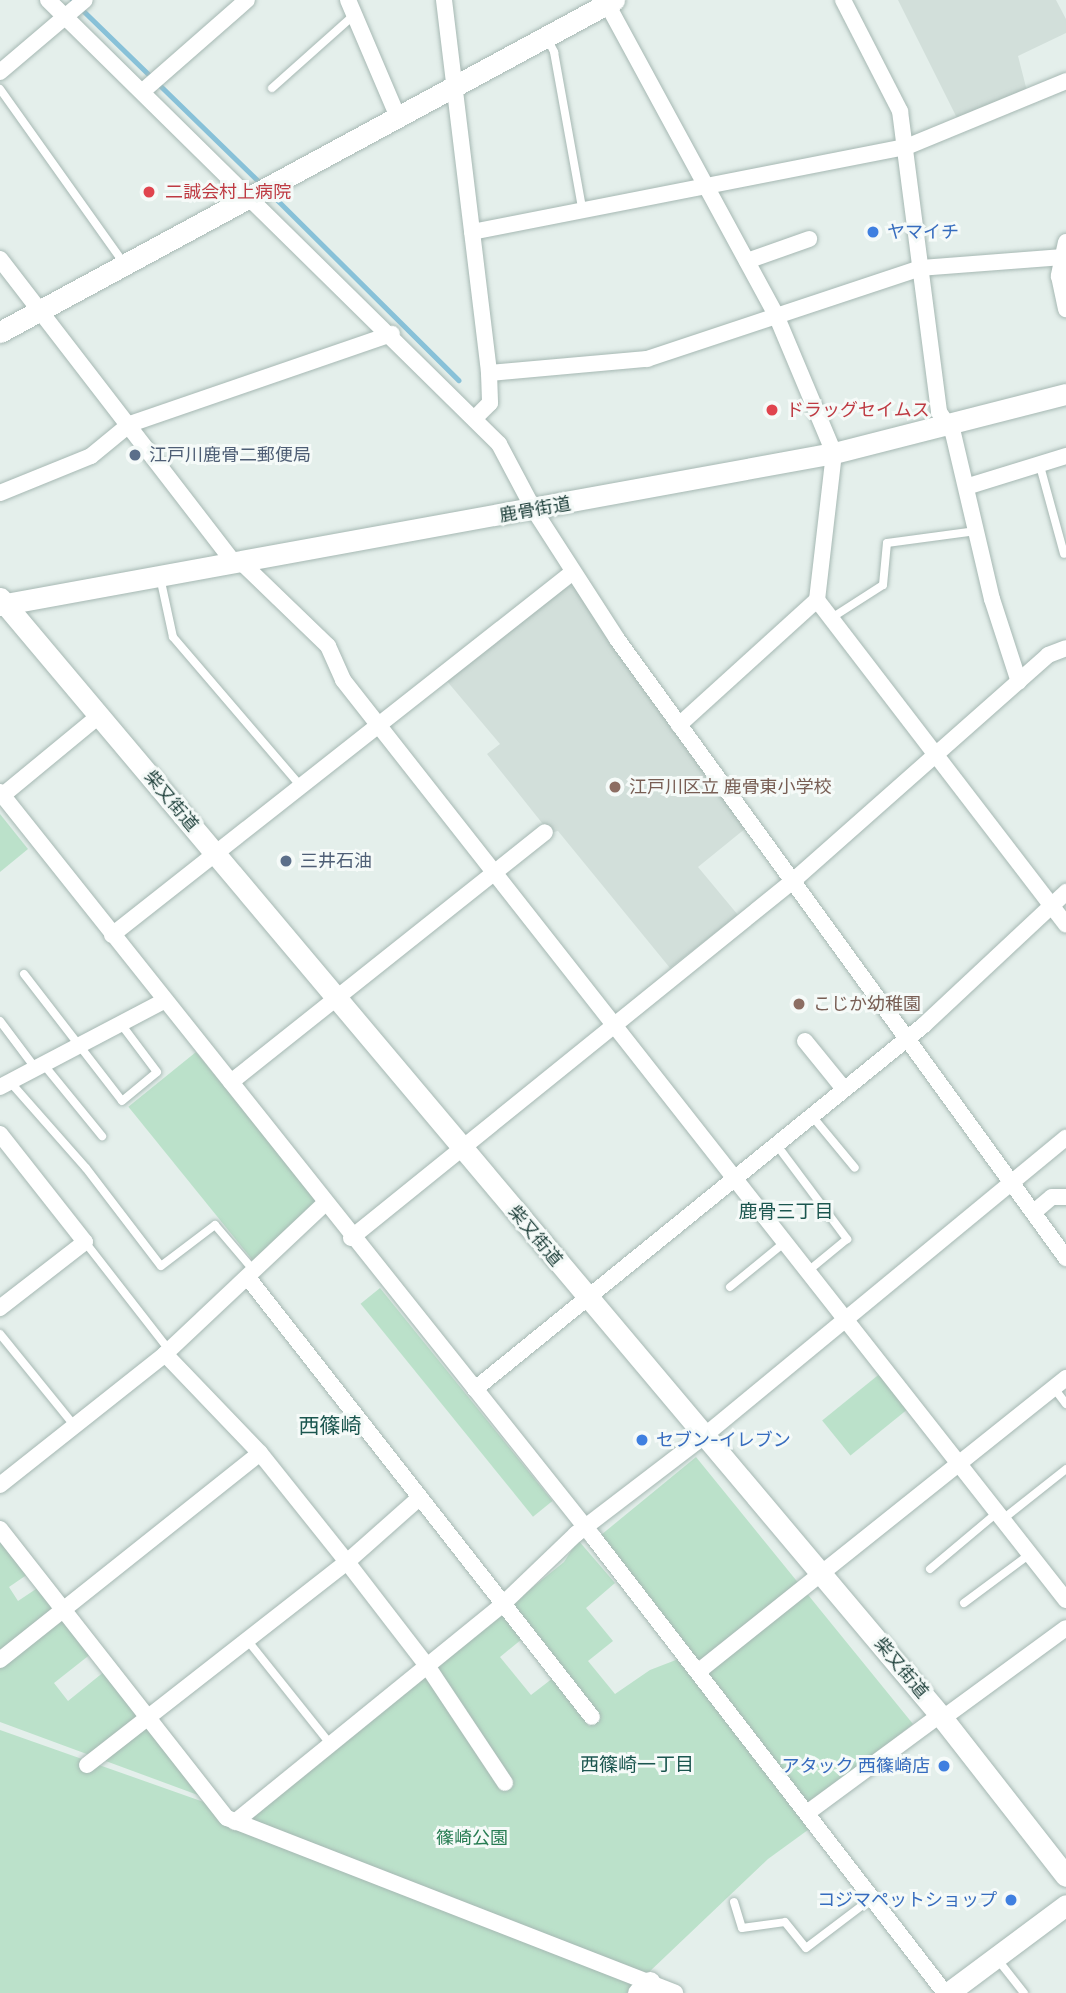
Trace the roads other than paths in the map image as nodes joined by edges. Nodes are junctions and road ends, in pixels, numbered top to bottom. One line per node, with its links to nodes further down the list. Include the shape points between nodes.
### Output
1 (48, 0): 8 (street)
2 (85, 0): 8 (street)
3 (247, 0): 15 (street)
4 (444, 0): 13 (street)
5 (843, 0): 17 (street, via 900,111)
6 (609, 1): 9 (street); 18 (street)
7 (351, 7): 12 (lane); 16 (street)
8 (65, 17): 10 (street); 15 (street)
9 (547, 37): 13 (street); 20 (lane, via 554,52)
10 (0, 72)
11 (1066, 81): 17 (street)
12 (272, 88)
13 (453, 88): 16 (street); 21 (street)
14 (0, 89): 26 (lane)
15 (143, 91): 19 (street)
16 (398, 117): 19 (street)
17 (906, 147): 18 (street); 27 (street)
18 (707, 187): 20 (street); 25 (street)
19 (249, 198): 26 (street); 32 (street)
20 (583, 213): 21 (street)
21 (472, 232): 33 (street)
22 (809, 239): 25 (street)
23 (1064, 250): 27 (street); 28 (street, via 1059,276)
24 (0, 259): 29 (street)
25 (747, 261): 30 (street)
26 (125, 265): 29 (street)
27 (920, 268): 30 (street); 37 (street)
28 (1066, 309)
29 (41, 310): 31 (street); 36 (street)
30 (776, 315): 33 (street, via 648,359); 38 (street)
31 (0, 332)
32 (392, 334): 35 (street); 36 (street)
33 (489, 373): 35 (street, via 490,403)
34 (1066, 394): 37 (street, 鹿骨街道)
35 (476, 416): 43 (street, via 499,444)
36 (130, 424): 42 (street, via 91,456); 46 (street)
37 (944, 424): 38 (street, 鹿骨街道); 41 (street, via 953,433)
38 (834, 453): 43 (street, 鹿骨街道); 49 (street)
39 (1066, 456): 40 (street)
40 (1040, 466): 41 (street); 45 (lane)
41 (969, 486): 44 (street)
42 (0, 493)
43 (534, 510): 46 (street, 鹿骨街道); 47 (street)
44 (979, 531): 51 (lane, via 887,543 883,585); 53 (street, via 992,600)
45 (1064, 554)
46 (237, 563): 48 (street, 鹿骨街道); 55 (street, via 328,646 343,680)
47 (573, 572): 55 (street); 56 (street)
48 (160, 576): 50 (street, 鹿骨街道); 58 (lane, via 173,636)
49 (817, 600): 51 (street); 56 (street)
50 (2, 602): 54 (street, 柴又街道)
51 (833, 617): 57 (street)
52 (1066, 648): 53 (street, via 1048,655)
53 (1019, 682): 57 (street)
54 (99, 716): 59 (street); 61 (street, 柴又街道)
55 (378, 725): 58 (street); 62 (street)
56 (679, 725): 63 (street)
57 (937, 756): 63 (street); 65 (street)
58 (300, 785): 61 (street)
59 (1, 793): 67 (street)
60 (545, 832): 62 (street)
61 (215, 853): 67 (street); 69 (street, 柴又街道)
62 (492, 872): 69 (street); 73 (street)
63 (794, 880): 73 (street); 74 (street)
64 (1066, 892): 65 (street)
65 (1052, 905): 66 (street); 74 (street)
66 (1066, 924)
67 (112, 935): 70 (street)
68 (24, 974): 76 (lane)
69 (336, 998): 78 (street); 86 (street, 柴又街道)
70 (164, 1001): 72 (street); 78 (street)
71 (0, 1021): 77 (lane)
72 (121, 1024): 76 (street); 76 (lane, via 158,1072 122,1101)
73 (615, 1027): 86 (street); 88 (street)
74 (908, 1038): 80 (street); 89 (street)
75 (805, 1041): 80 (street)
76 (77, 1047): 77 (street)
77 (41, 1067): 79 (street); 83 (lane)
78 (231, 1082): 91 (street)
79 (5, 1085): 98 (lane, via 86,1168 161,1266 215,1225)
80 (844, 1089): 81 (street)
81 (812, 1116): 85 (street); 87 (lane)
82 (0, 1135): 94 (street)
83 (102, 1136)
84 (1066, 1138): 89 (street)
85 (776, 1144): 88 (street); 97 (lane, via 847,1239)
86 (462, 1149): 93 (street); 100 (street, 柴又街道)
87 (855, 1168)
88 (733, 1178): 95 (street); 100 (street)
89 (1012, 1180): 92 (street); 102 (street)
90 (1066, 1196): 92 (street, via 1052,1197)
91 (324, 1204): 93 (street); 98 (street)
92 (1034, 1212): 96 (street)
93 (351, 1238): 106 (street)
94 (85, 1242): 101 (street); 104 (lane)
95 (785, 1242): 97 (street); 99 (lane)
96 (1066, 1258)
97 (808, 1271): 102 (street)
98 (252, 1275): 104 (street); 114 (street)
99 (730, 1287)
100 (587, 1298): 106 (street); 109 (street, 柴又街道)
101 (0, 1308)
102 (844, 1319): 109 (street); 111 (street)
103 (0, 1334): 108 (lane)
104 (167, 1352): 108 (street); 110 (street)
105 (1060, 1383): 107 (lane); 111 (street)
106 (475, 1389): 117 (street)
107 (1066, 1404)
108 (74, 1425): 113 (street)
109 (704, 1436): 117 (street); 121 (street, 柴又街道)
110 (260, 1453): 119 (street); 125 (street)
111 (960, 1464): 115 (street); 121 (street)
112 (1066, 1469): 115 (lane)
113 (0, 1485)
114 (419, 1497): 119 (street); 123 (street)
115 (1001, 1516): 118 (street); 120 (lane)
116 (0, 1529): 125 (street)
117 (587, 1530): 123 (street, via 576,1534); 130 (street)
118 (1030, 1554): 122 (street); 124 (lane)
119 (347, 1562): 127 (street); 129 (street)
120 (930, 1569)
121 (821, 1574): 130 (street); 131 (street, 柴又街道)
122 (1066, 1600)
123 (504, 1603): 129 (street); 132 (street)
124 (964, 1603)
125 (64, 1609): 128 (street); 133 (street)
126 (1066, 1628): 131 (street)
127 (248, 1641): 133 (street); 134 (lane)
128 (0, 1660)
129 (428, 1667): 134 (street); 136 (street)
130 (698, 1671): 137 (street)
131 (941, 1716): 137 (street); 139 (street, 柴又街道)
132 (592, 1717)
133 (149, 1718): 135 (street); 138 (street, via 227,1818)
134 (331, 1745): 138 (street)
135 (87, 1765)
136 (505, 1783)
137 (807, 1813): 140 (street)
138 (235, 1822): 144 (street)
139 (1066, 1876)
140 (872, 1898): 141 (lane, via 806,1948 785,1922 742,1928); 146 (street)
141 (734, 1902)
142 (1066, 1905): 143 (street)
143 (996, 1957): 146 (street); 147 (lane)
144 (644, 1987): 145 (street)
145 (675, 1993)
146 (946, 1993)
147 (1024, 1993)

